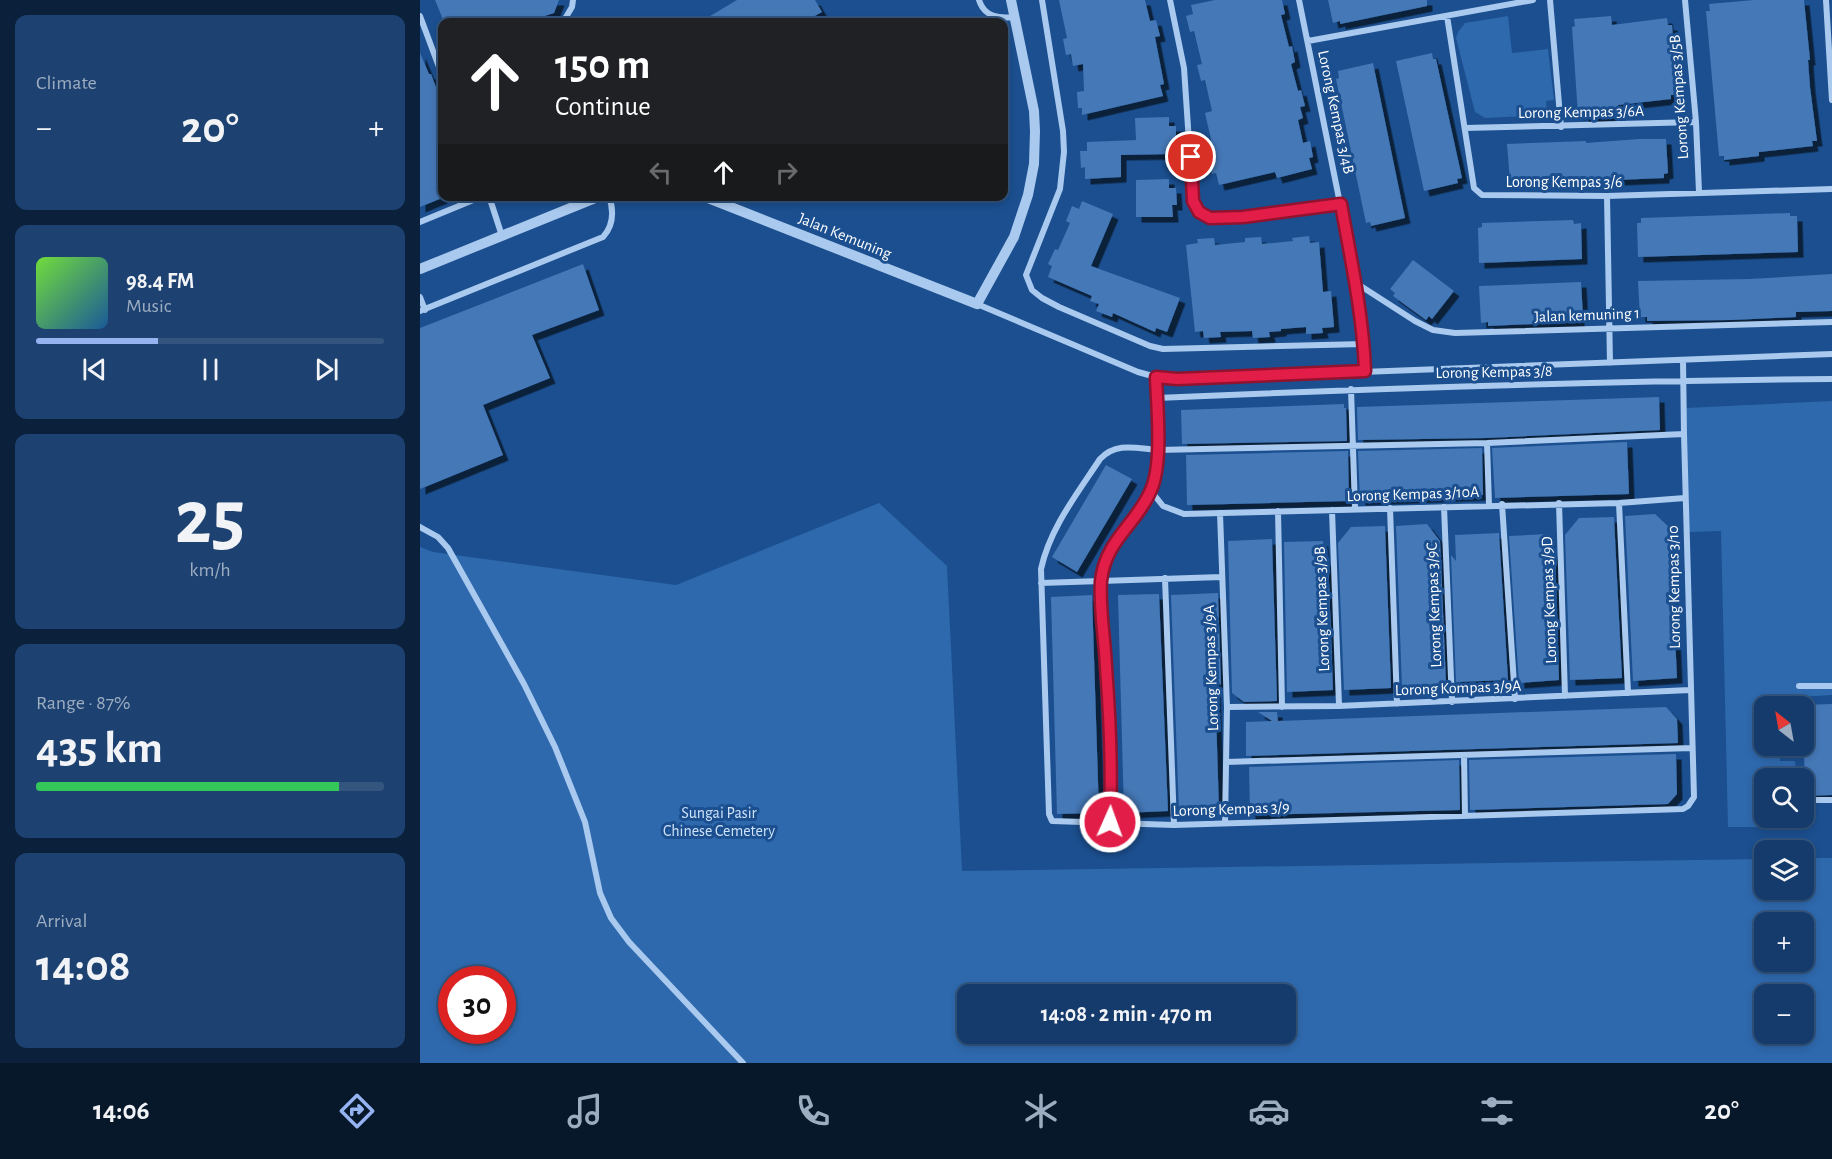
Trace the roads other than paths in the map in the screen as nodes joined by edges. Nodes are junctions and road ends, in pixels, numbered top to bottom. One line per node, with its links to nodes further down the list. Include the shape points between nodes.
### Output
1 (573, 0): 14 (street)
2 (1011, 0): 13 (street)
3 (1042, 0): 39 (street, via 1063,131 1063,161 1055,206 1026,275 1032,290 1059,307 1163,349)
4 (1170, 0): 29 (street, via 1184,68 1193,201 1199,212 1210,218 1243,217)
5 (1299, 0): 15 (street, Lorong Kempas 3/4B)
6 (1533, 0): 12 (street)
7 (1550, 0): 19 (street)
8 (1685, 0): 18 (street, Lorong Kempas 3/5B)
9 (1826, 0): 17 (street)
10 (980, 2): 13 (street, via 992,16)
11 (420, 16): 16 (street)
12 (1447, 16): 15 (street); 20 (street, Lorong Kempas 3/6)
13 (1015, 17): 35 (street, via 1034,111 1034,164 1014,237)
14 (565, 18)
15 (1308, 41): 29 (street, Lorong Kempas 3/4B)
16 (438, 61)
17 (1832, 100)
18 (1696, 122): 19 (street, Lorong Kempas 3/6A); 22 (street, Lorong Kempas 3/5B)
19 (1562, 127): 20 (street, Lorong Kempas 3/6A)
20 (1465, 128): 23 (street, Lorong Kempas 3/6, via 1478,193)
21 (1832, 189): 22 (street, Lorong Kempas 3/6)
22 (1699, 192): 23 (street, Lorong Kempas 3/6)
23 (1607, 196): 38 (street)
24 (471, 201): 30 (street)
25 (491, 201): 31 (street)
26 (588, 201): 31 (street)
27 (610, 201): 36 (street, via 612,225 603,237)
28 (716, 201): 35 (street, Jalan Kemuning)
29 (1341, 204): 33 (street, Lorong Kempas 3/4B)
30 (420, 222)
31 (502, 236): 32 (street)
32 (420, 269)
33 (1356, 284): 38 (street, Jalan kemuning 1, via 1433,330 1455,333); 39 (street, Lorong Kempas 3/4B)
34 (420, 297): 36 (street)
35 (977, 304): 44 (street)
36 (422, 310)
37 (1832, 322): 38 (street, Jalan kemuning 1)
38 (1608, 327): 42 (street)
39 (1364, 344): 43 (street, Lorong Kempas 3/4B)
40 (1832, 354): 41 (street)
41 (1683, 360): 42 (street); 46 (street, Lorong Kempas 3/10)
42 (1610, 363): 43 (street)
43 (1365, 371): 44 (street)
44 (1156, 377): 48 (street)
45 (1832, 379): 46 (street, Lorong Kempas 3/8)
46 (1683, 380): 47 (street, Lorong Kempas 3/8); 49 (street, Lorong Kempas 3/10)
47 (1351, 389): 48 (street, Lorong Kempas 3/8); 51 (street)
48 (1157, 398): 52 (street)
49 (1684, 434): 50 (street, Lorong Kempas 3/9); 54 (street, Lorong Kempas 3/10)
50 (1486, 443): 51 (street, Lorong Kempas 3/9); 58 (street)
51 (1353, 446): 52 (street, Lorong Kempas 3/9); 61 (street)
52 (1157, 450): 53 (street); 69 (street, Lorong Kempas 3/9, via 1119,447 1100,459 1046,548)
53 (1151, 491): 64 (street, Lorong Kempas 3/10A, via 1170,510 1184,514); 68 (street, via 1111,548)
54 (1685, 498): 56 (street, Lorong Kempas 3/10A); 72 (street, Lorong Kempas 3/10)
55 (1559, 503): 56 (street, Lorong Kempas 3/10A); 57 (street, Lorong Kempas 3/10A); 74 (street, Lorong Kempas 3/9D)
56 (1619, 503): 73 (street)
57 (1502, 504): 58 (street, Lorong Kempas 3/10A); 75 (street)
58 (1489, 505): 59 (street, Lorong Kempas 3/10A)
59 (1444, 507): 60 (street, Lorong Kempas 3/10A); 76 (street, Lorong Kempas 3/9C)
60 (1390, 508): 61 (street, Lorong Kempas 3/10A); 77 (street)
61 (1354, 509): 63 (street, Lorong Kempas 3/10A)
62 (1278, 510): 63 (street, Lorong Kempas 3/10A); 64 (street, Lorong Kempas 3/10A); 80 (street)
63 (1332, 510): 78 (street, Lorong Kempas 3/9B)
64 (1220, 513): 66 (street, Lorong Kempas 3/9A)
65 (420, 527): 91 (street, via 448,548 539,712 574,790 610,918)
66 (1221, 577): 67 (street); 79 (street, Lorong Kempas 3/9A)
67 (1164, 578): 68 (street); 90 (street)
68 (1101, 580): 69 (street); 88 (street)
69 (1041, 583): 88 (street, Lorong Kempas 3/9, via 1049,814 1057,823)
70 (1799, 686): 71 (street)
71 (1832, 686)
72 (1690, 690): 73 (street, Lorong Kompas 3/9A); 81 (street, Lorong Kempas 3/10)
73 (1628, 693): 74 (street, Lorong Kompas 3/9A)
74 (1565, 696): 75 (street, Lorong Kompas 3/9A)
75 (1515, 699): 76 (street, Lorong Kompas 3/9A)
76 (1452, 702): 77 (street, Lorong Kompas 3/9A)
77 (1397, 704): 78 (street, Lorong Kompas 3/9A)
78 (1339, 706): 80 (street, Lorong Kompas 3/9A)
79 (1227, 707): 80 (street, Lorong Kompas 3/9A); 83 (street, Lorong Kempas 3/9A)
80 (1281, 707)
81 (1692, 748): 82 (street); 86 (street, Lorong Kempas 3/10, via 1694,797)
82 (1464, 755): 83 (street); 87 (street)
83 (1226, 762): 89 (street, Lorong Kempas 3/9A)
84 (1814, 800): 85 (street)
85 (1832, 800)
86 (1683, 809): 87 (street, Lorong Kempas 3/9)
87 (1465, 815): 89 (street, Lorong Kempas 3/9)
88 (1110, 822): 90 (street, Lorong Kempas 3/9)
89 (1225, 823): 90 (street, Lorong Kempas 3/9)
90 (1174, 825)
91 (742, 1063)

